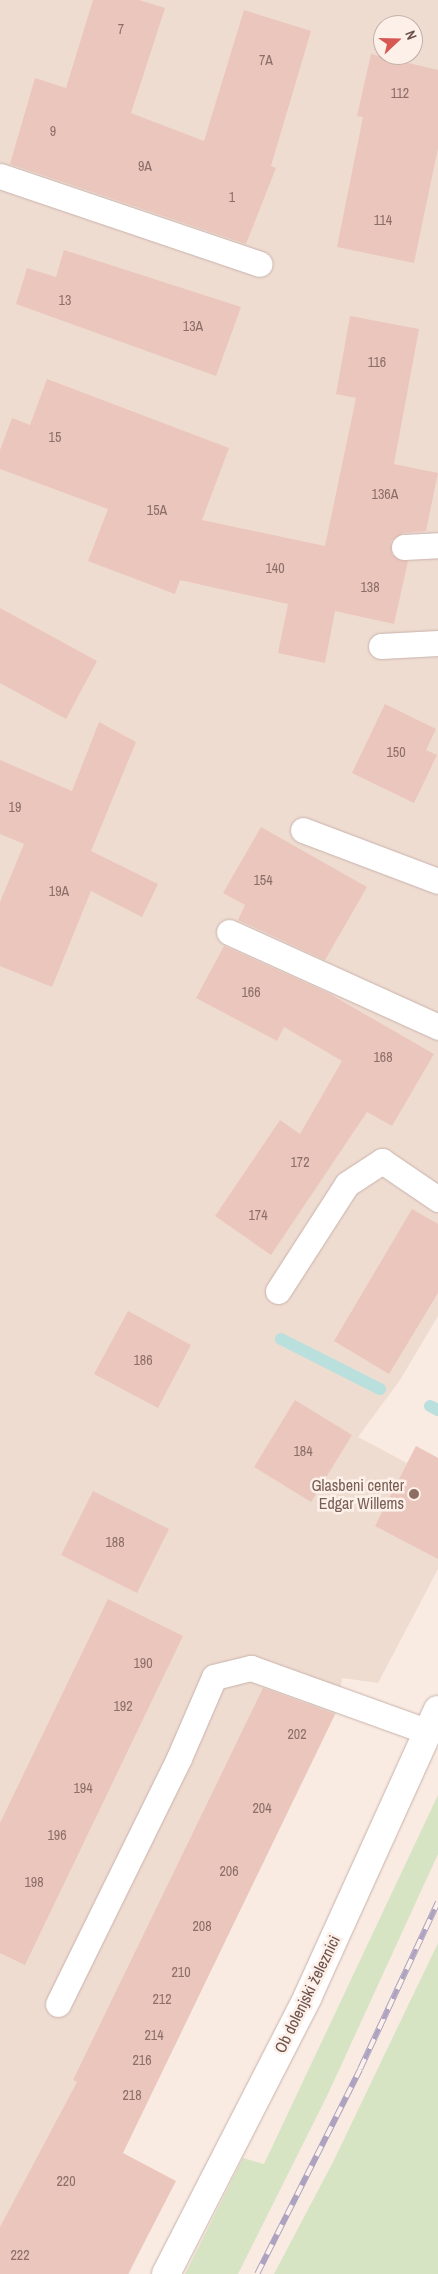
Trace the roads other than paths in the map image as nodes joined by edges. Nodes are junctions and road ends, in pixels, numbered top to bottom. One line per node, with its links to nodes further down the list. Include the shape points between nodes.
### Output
1 (0, 176): 2 (lane)
2 (260, 264)
3 (438, 545): 4 (lane)
4 (404, 547)
5 (438, 643): 6 (lane)
6 (381, 646)
7 (303, 830): 8 (lane)
8 (438, 880)
9 (229, 932): 10 (lane)
10 (438, 1027)
11 (438, 1199): 12 (lane, via 382,1161 347,1184)
12 (278, 1291)
13 (433, 1721): 14 (lane, via 251,1668 214,1677 179,1758); 15 (street, Ob dolenjski železnici, via 308,1996)
14 (58, 2004)
15 (166, 2274)

